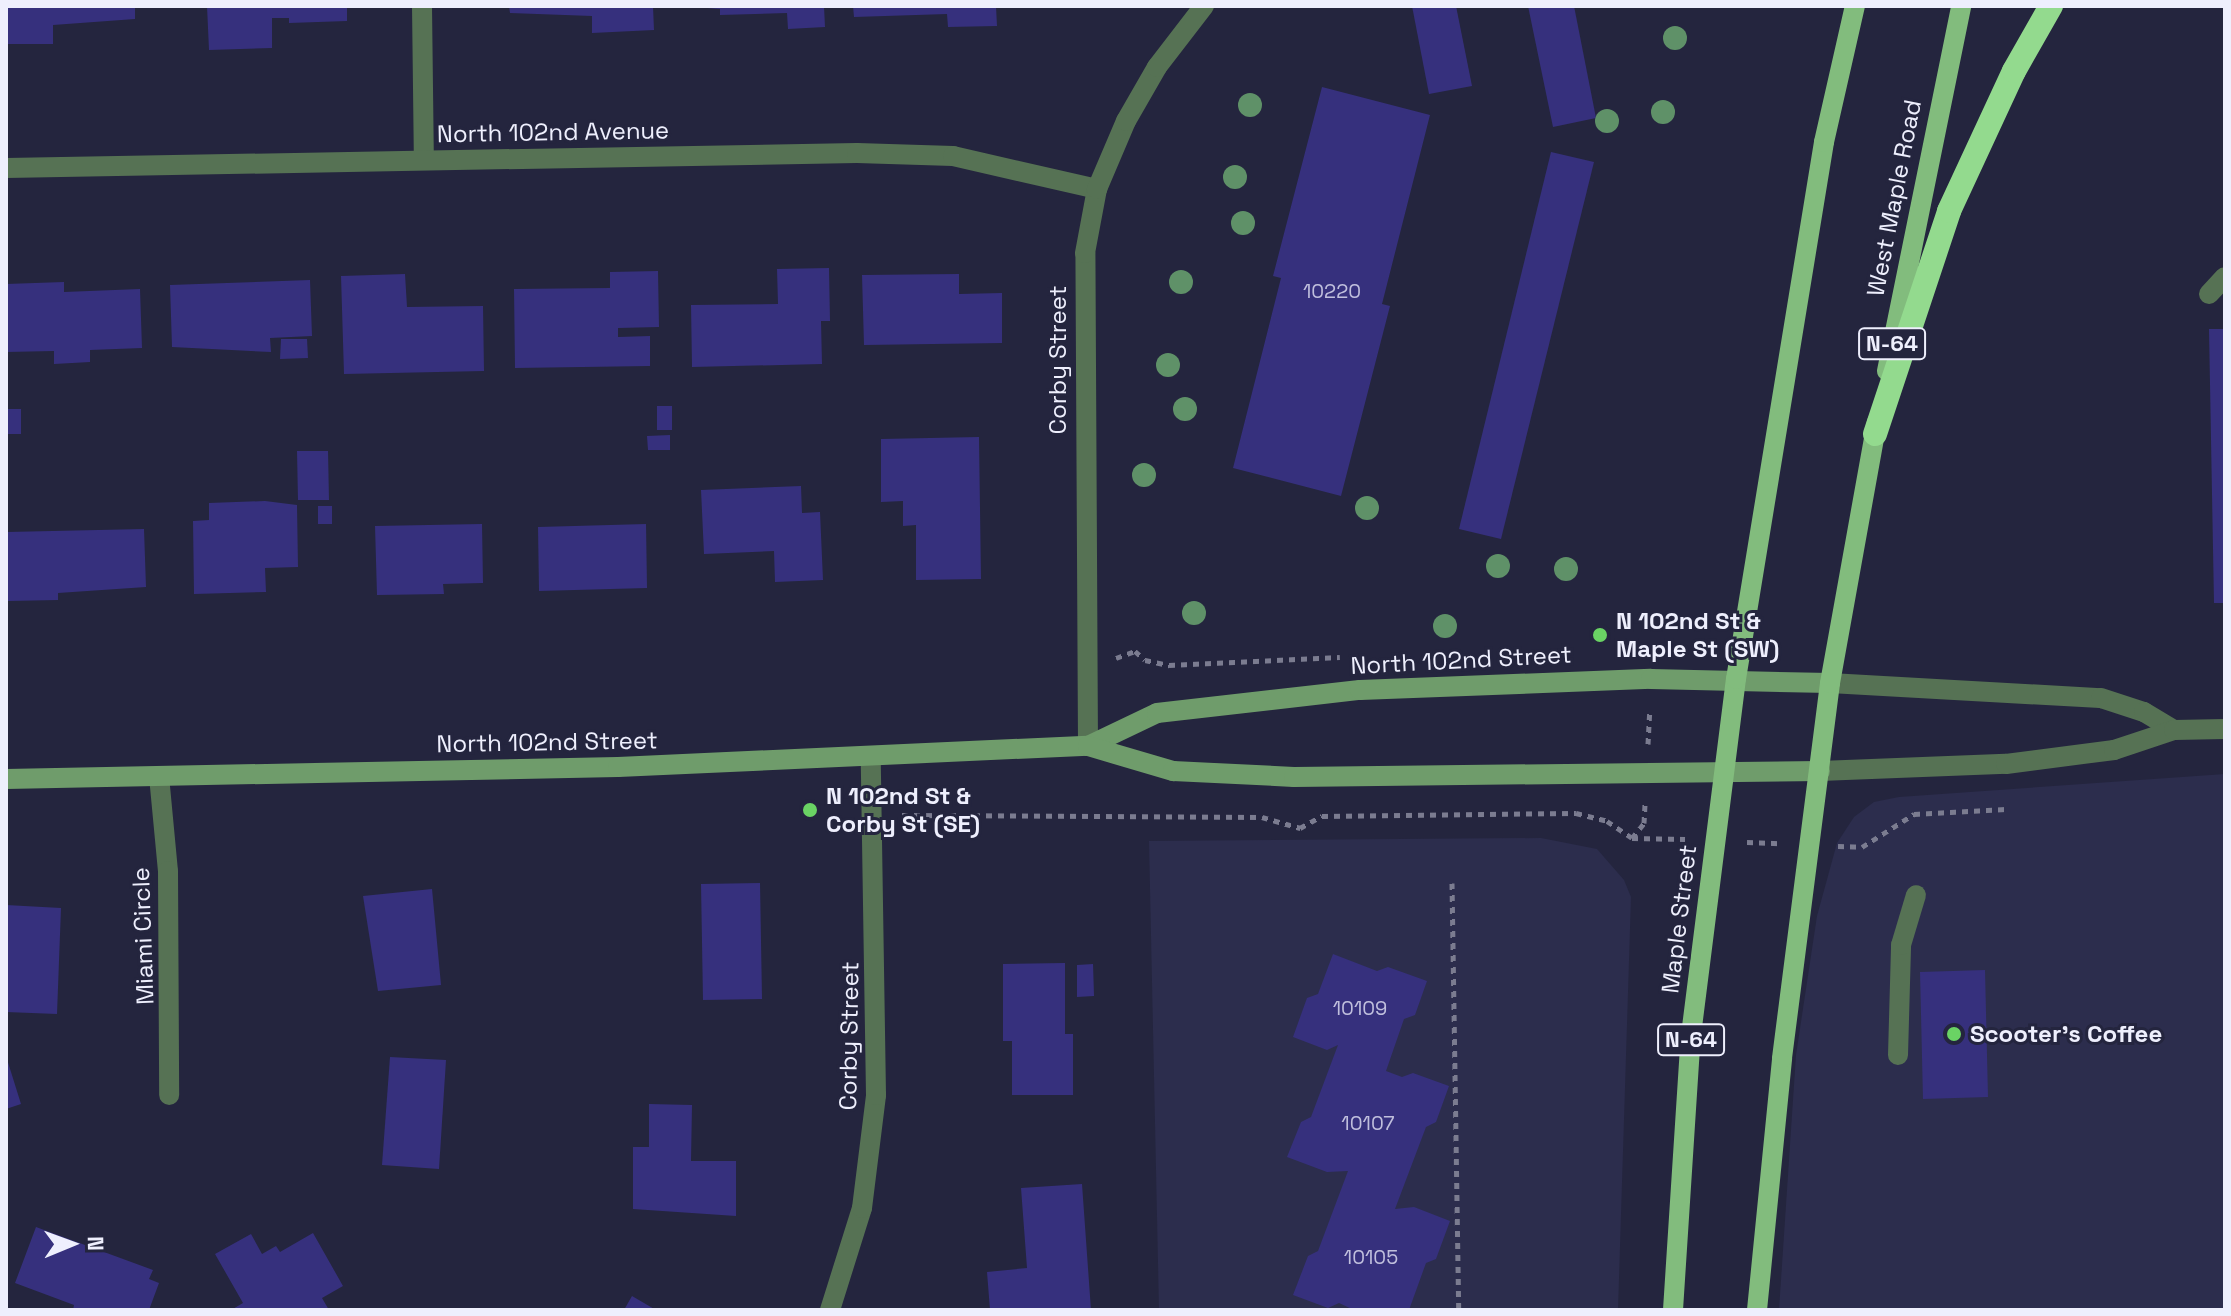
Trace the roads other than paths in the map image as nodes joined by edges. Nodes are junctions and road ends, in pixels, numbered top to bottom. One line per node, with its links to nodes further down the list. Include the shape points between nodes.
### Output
1 (422, 6): 6 (street)
2 (1204, 6): 8 (street, Corby Street, via 1142,91)
3 (1855, 6): 12 (main road, N-64, via 1824,142)
4 (1961, 6): 11 (main road, West Maple Road / N-64)
5 (2051, 6): 11 (highway, via 2014,71 1949,211)
6 (424, 160): 7 (street, North 102nd Avenue); 8 (street, North 102nd Avenue, via 922,154 1020,168)
7 (6, 168)
8 (1097, 189): 16 (street, Corby Street, via 1082,301)
9 (2225, 277): 10 (street)
10 (2209, 294)
11 (1875, 434): 13 (main road, West Maple Road / N-64)
12 (1736, 679): 13 (main road, North 102nd Street); 16 (main road, North 102nd Street, via 1345,691 1157,713); 19 (main road, Maple Street / N-64)
13 (1830, 683): 15 (street, North 102nd Street, via 2101,698 2144,712); 18 (main road, N-64)
14 (2225, 729): 15 (street, North 102nd Street)
15 (2174, 730): 18 (street, North 102nd Street, via 2078,757)
16 (1088, 746): 17 (main road, North 102nd Street); 19 (main road, North 102nd Street, via 1173,771 1240,775)
17 (871, 758): 20 (main road, North 102nd Street); 25 (street, Corby Street, via 878,997 874,1122 859,1220)
18 (1820, 771): 19 (main road, North 102nd Street); 27 (main road, N-64, via 1782,1058)
19 (1724, 772): 26 (main road, Maple Street / N-64, via 1691,1035)
20 (159, 776): 21 (main road, North 102nd Street); 24 (street, Miami Circle, via 168,871)
21 (6, 779)
22 (1916, 895): 23 (street, via 1901,945)
23 (1898, 1055)
24 (169, 1095)
25 (830, 1310)
26 (1673, 1310)
27 (1757, 1310)

